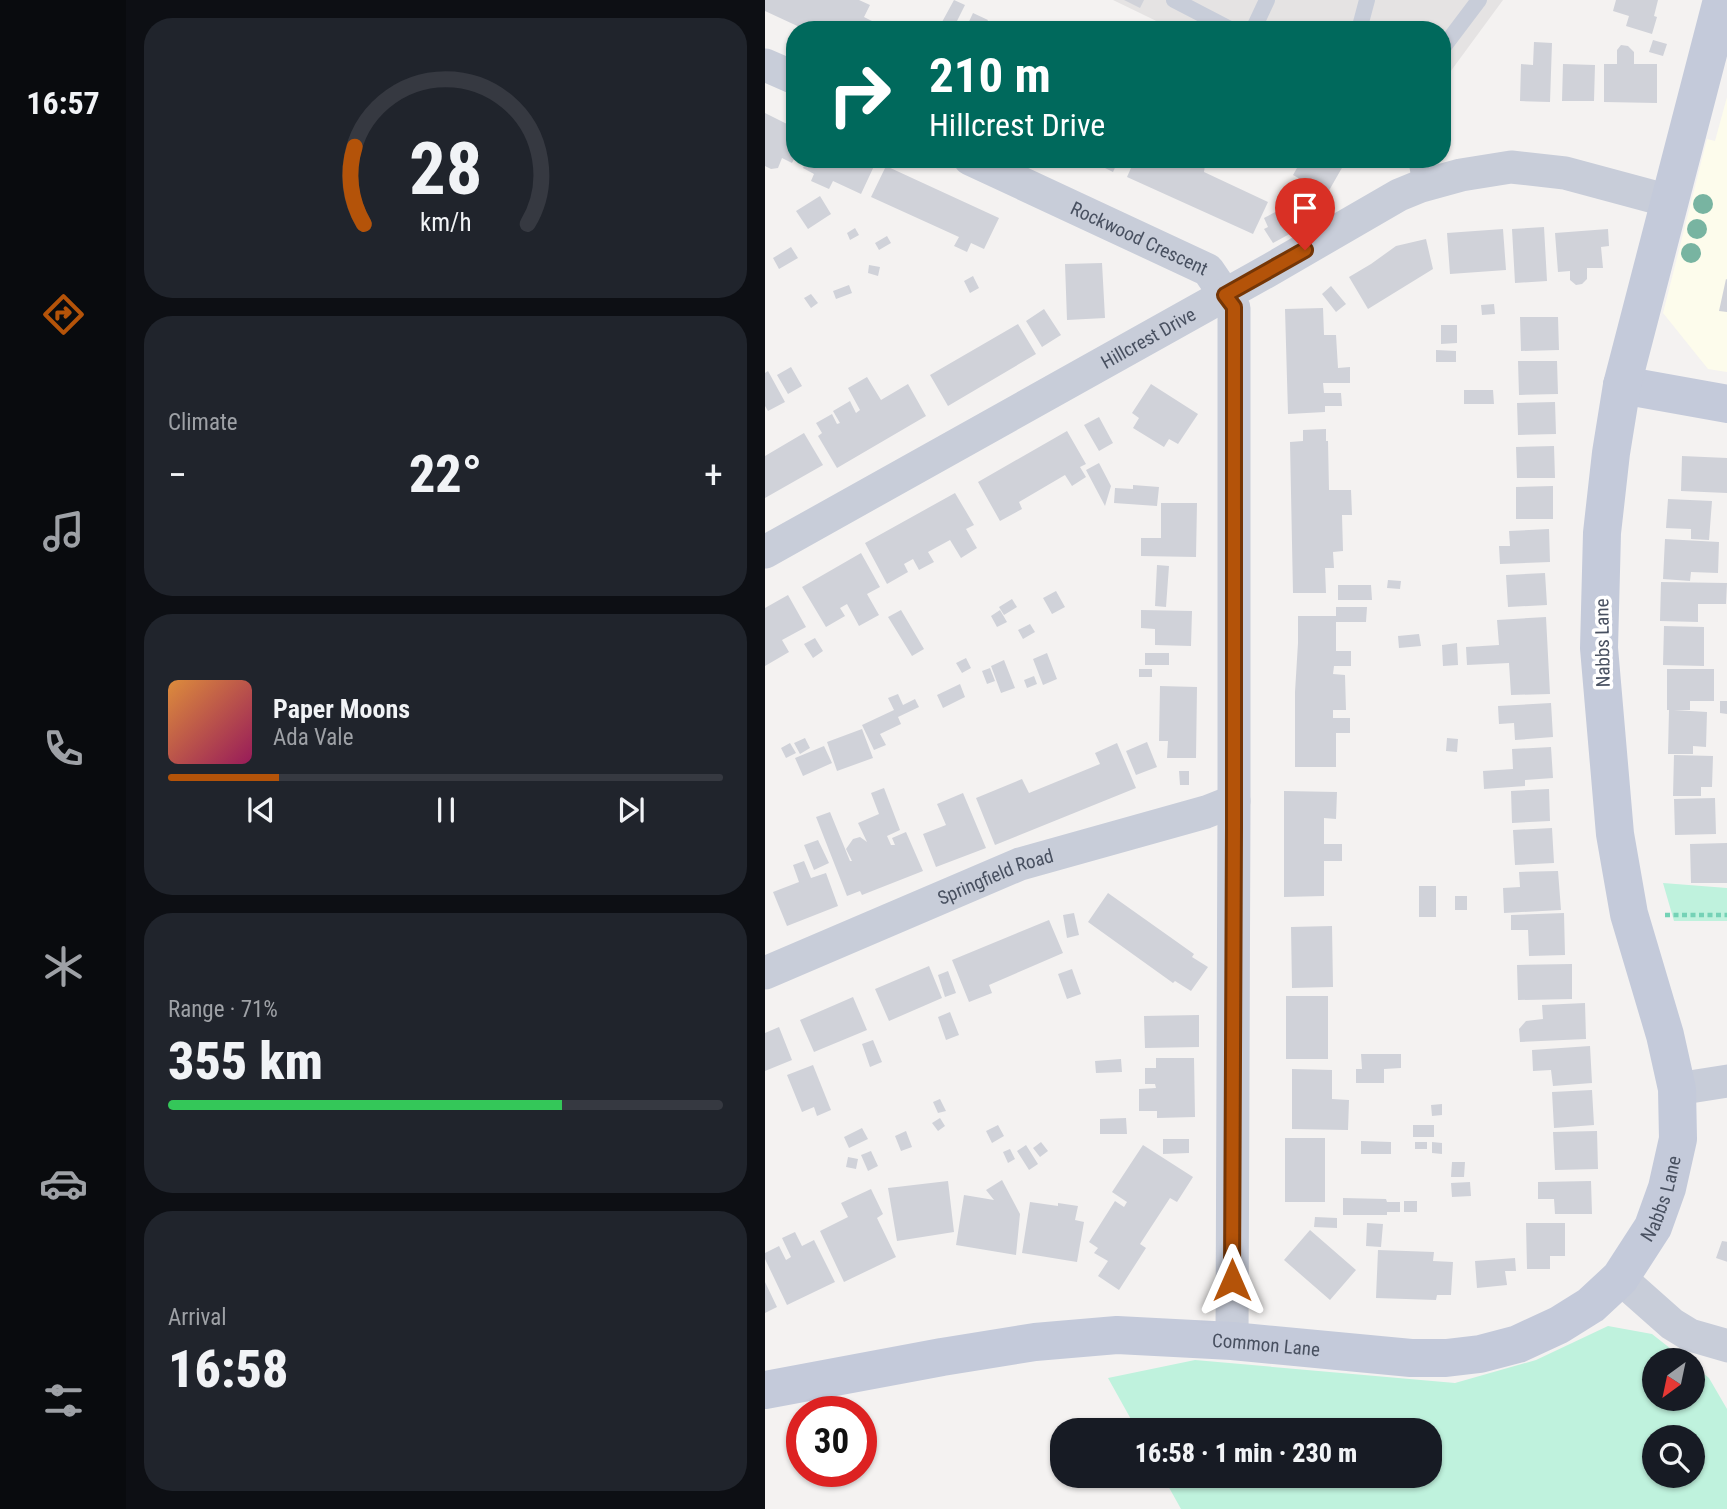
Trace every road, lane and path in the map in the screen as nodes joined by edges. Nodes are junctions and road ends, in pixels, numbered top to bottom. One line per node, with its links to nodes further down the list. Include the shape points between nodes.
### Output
1 (1175, 0): 6 (lane)
2 (1267, 0): 7 (lane)
3 (1367, 0): 8 (lane)
4 (1479, 0): 9 (lane)
5 (1722, 0): 14 (street, Nabbs Lane)
6 (1215, 21)
7 (1257, 21)
8 (1361, 21)
9 (1451, 38)
10 (765, 65): 11 (street)
11 (786, 74)
12 (989, 168): 15 (street, Rockwood Crescent, via 1208,270)
13 (1418, 172): 14 (street, Hillcrest Drive, via 1461,175 1511,167 1565,173); 15 (street, Hillcrest Drive, via 1399,195)
14 (1669, 201): 16 (street, Nabbs Lane)
15 (1225, 295): 18 (street, Hillcrest Drive); 19 (street, Rockwood Crescent, via 1234,307)
16 (1622, 385): 17 (street); 20 (street, Nabbs Lane, via 1602,533 1599,648 1615,834)
17 (1727, 404)
18 (765, 552)
19 (1234, 801): 22 (street, Springfield Road, via 1020,864); 26 (street, Rockwood Crescent)
20 (1629, 914): 21 (path); 24 (street, Nabbs Lane)
21 (1727, 915)
22 (765, 974)
23 (1727, 1081): 24 (street)
24 (1677, 1089): 25 (street, Nabbs Lane, via 1677,1139 1667,1188 1653,1227)
25 (1620, 1278): 26 (street, Common Lane, via 1591,1305 1559,1325 1518,1344 1480,1354 1411,1359); 27 (street, via 1672,1324 1690,1335)
26 (1232, 1341): 28 (street, Common Lane, via 1117,1335 1035,1342)
27 (1727, 1346)
28 (765, 1391)

